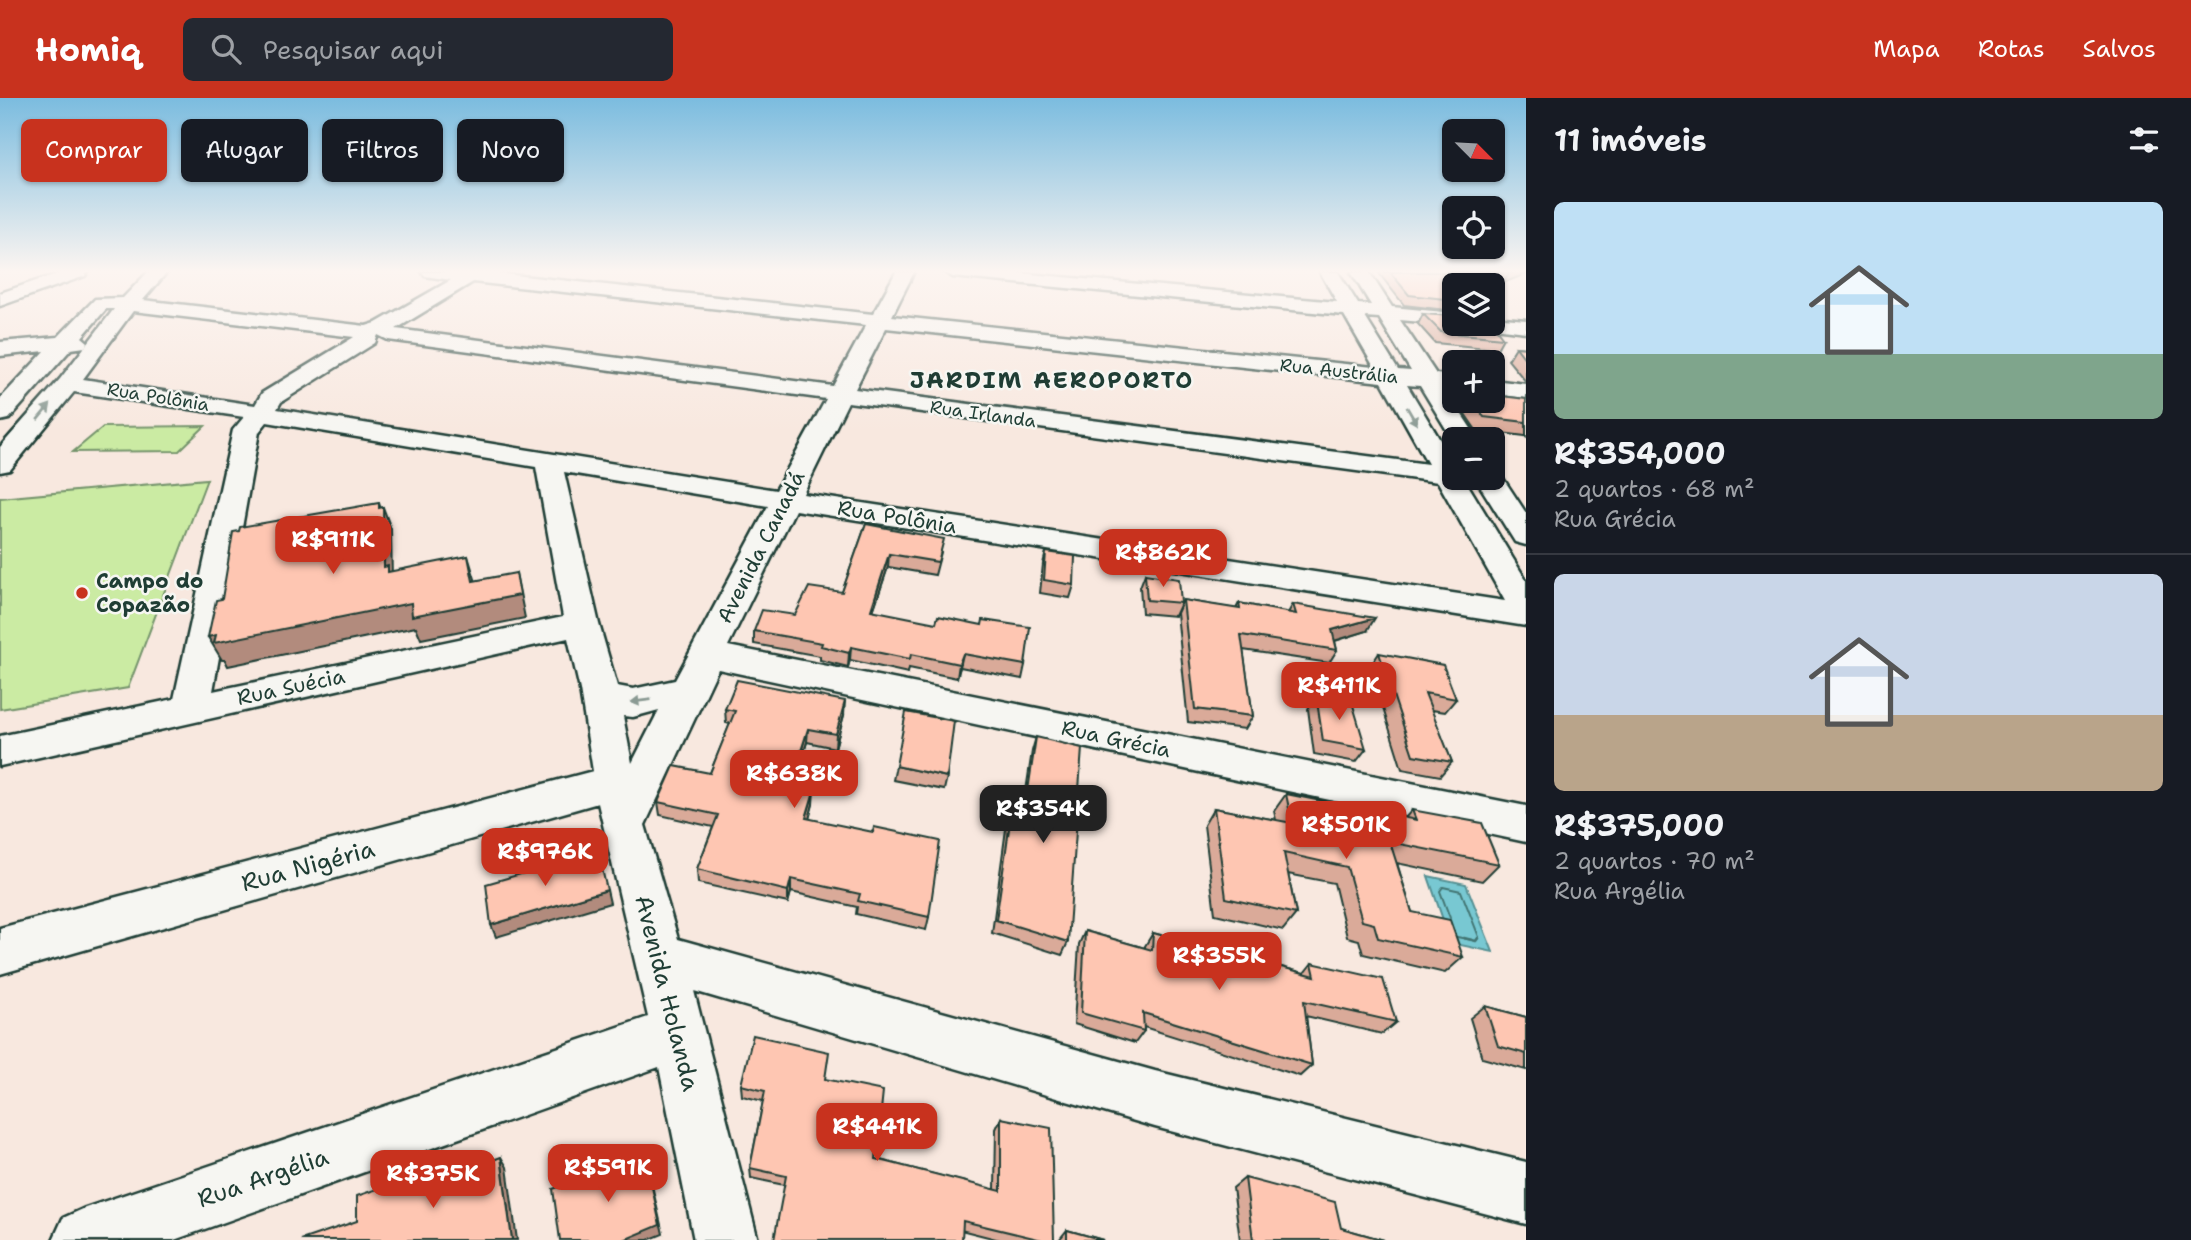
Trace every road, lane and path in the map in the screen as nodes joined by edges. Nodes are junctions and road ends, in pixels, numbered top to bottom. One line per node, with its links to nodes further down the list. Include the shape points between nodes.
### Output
1 (82, 325): 11 (street)
2 (111, 325): 10 (street)
3 (310, 325): 9 (street, Rua Irlanda)
4 (389, 325): 9 (street)
5 (876, 325): 19 (street, Avenida Canadá)
6 (909, 325): 13 (street, Rua Austrália)
7 (1360, 325): 13 (street)
8 (1394, 325): 14 (street)
9 (376, 333): 19 (street, Rua Irlanda); 20 (street, via 270,398)
10 (99, 340): 11 (street); 16 (street)
11 (66, 343): 12 (street); 21 (street)
12 (0, 349)
13 (1389, 376): 14 (street, Rua Austrália); 23 (street, one-way to 23)
14 (1428, 380): 15 (street, Rua Austrália); 22 (street)
15 (1442, 382)
16 (68, 384): 20 (street, Rua Polônia); 25 (street, one-way to 16)
17 (1505, 388): 18 (street)
18 (1526, 391)
19 (842, 395): 26 (street, Rua Irlanda); 31 (street, Avenida Canadá)
20 (260, 412): 24 (street, Rua Polônia); 39 (street, via 246,430)
21 (0, 414)
22 (1457, 427)
23 (1442, 444)
24 (548, 459): 31 (street, Rua Polônia); 35 (street, Avenida Holanda)
25 (0, 464)
26 (1442, 474)
27 (1505, 482): 28 (street, Rua Irlanda)
28 (1526, 485)
29 (1474, 490): 33 (street)
30 (1481, 490): 32 (street)
31 (784, 499): 34 (street, Rua Polônia); 36 (street, Avenida Canadá)
32 (1526, 536)
33 (1526, 608)
34 (1526, 615)
35 (582, 624): 37 (street, Avenida Holanda); 39 (street, Rua Suécia)
36 (706, 654): 38 (street, Avenida Canadá); 42 (street, Rua Grécia)
37 (599, 690): 38 (street, one-way to 37, via 633,703 608,701); 41 (street, Avenida Holanda)
38 (688, 690): 41 (street, Avenida Canadá)
39 (191, 708): 40 (street, Rua Suécia)
40 (0, 751)
41 (619, 804): 43 (street, Rua Nigéria); 44 (street, Avenida Holanda)
42 (1526, 824)
43 (0, 951)
44 (659, 957): 45 (street, Avenida Holanda); 46 (street, via 1155,1098)
45 (678, 1033): 47 (street, Rua Argélia); 48 (street, Avenida Holanda)
46 (1526, 1193)
47 (85, 1240)
48 (726, 1240)

